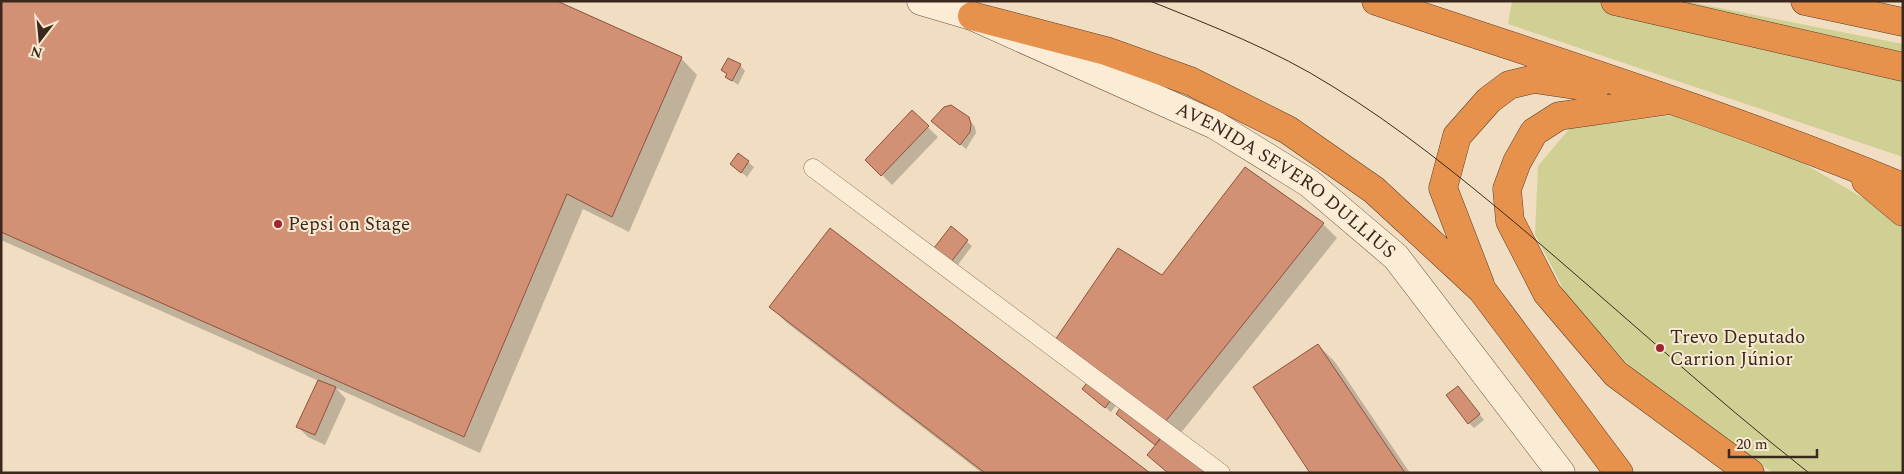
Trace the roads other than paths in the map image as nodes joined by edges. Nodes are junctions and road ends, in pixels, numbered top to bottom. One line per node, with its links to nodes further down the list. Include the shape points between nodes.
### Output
1 (921, 1): 5 (street, AVENIDA SEVERO DULLIUS)
2 (1376, 1): 8 (highway)
3 (1615, 1): 7 (highway)
4 (1805, 1): 6 (highway)
5 (972, 16): 14 (highway, via 1106,51 1190,81 1288,130 1374,190); 16 (street, AVENIDA SEVERO DULLIUS, via 1215,126 1309,183 1396,257)
6 (1903, 22)
7 (1903, 67)
8 (1671, 100): 9 (highway); 14 (highway, via 1534,79 1509,85 1489,100 1457,136 1443,188); 18 (highway, via 1559,116 1534,132 1517,162 1507,189 1510,220 1547,293 1616,374)
9 (1846, 164): 11 (highway); 12 (highway); 13 (highway)
10 (813, 168): 15 (lane)
11 (1903, 175)
12 (1903, 187)
13 (1903, 212)
14 (1482, 290): 17 (highway)
15 (1221, 473)
16 (1562, 473)
17 (1619, 473)
18 (1750, 473)

